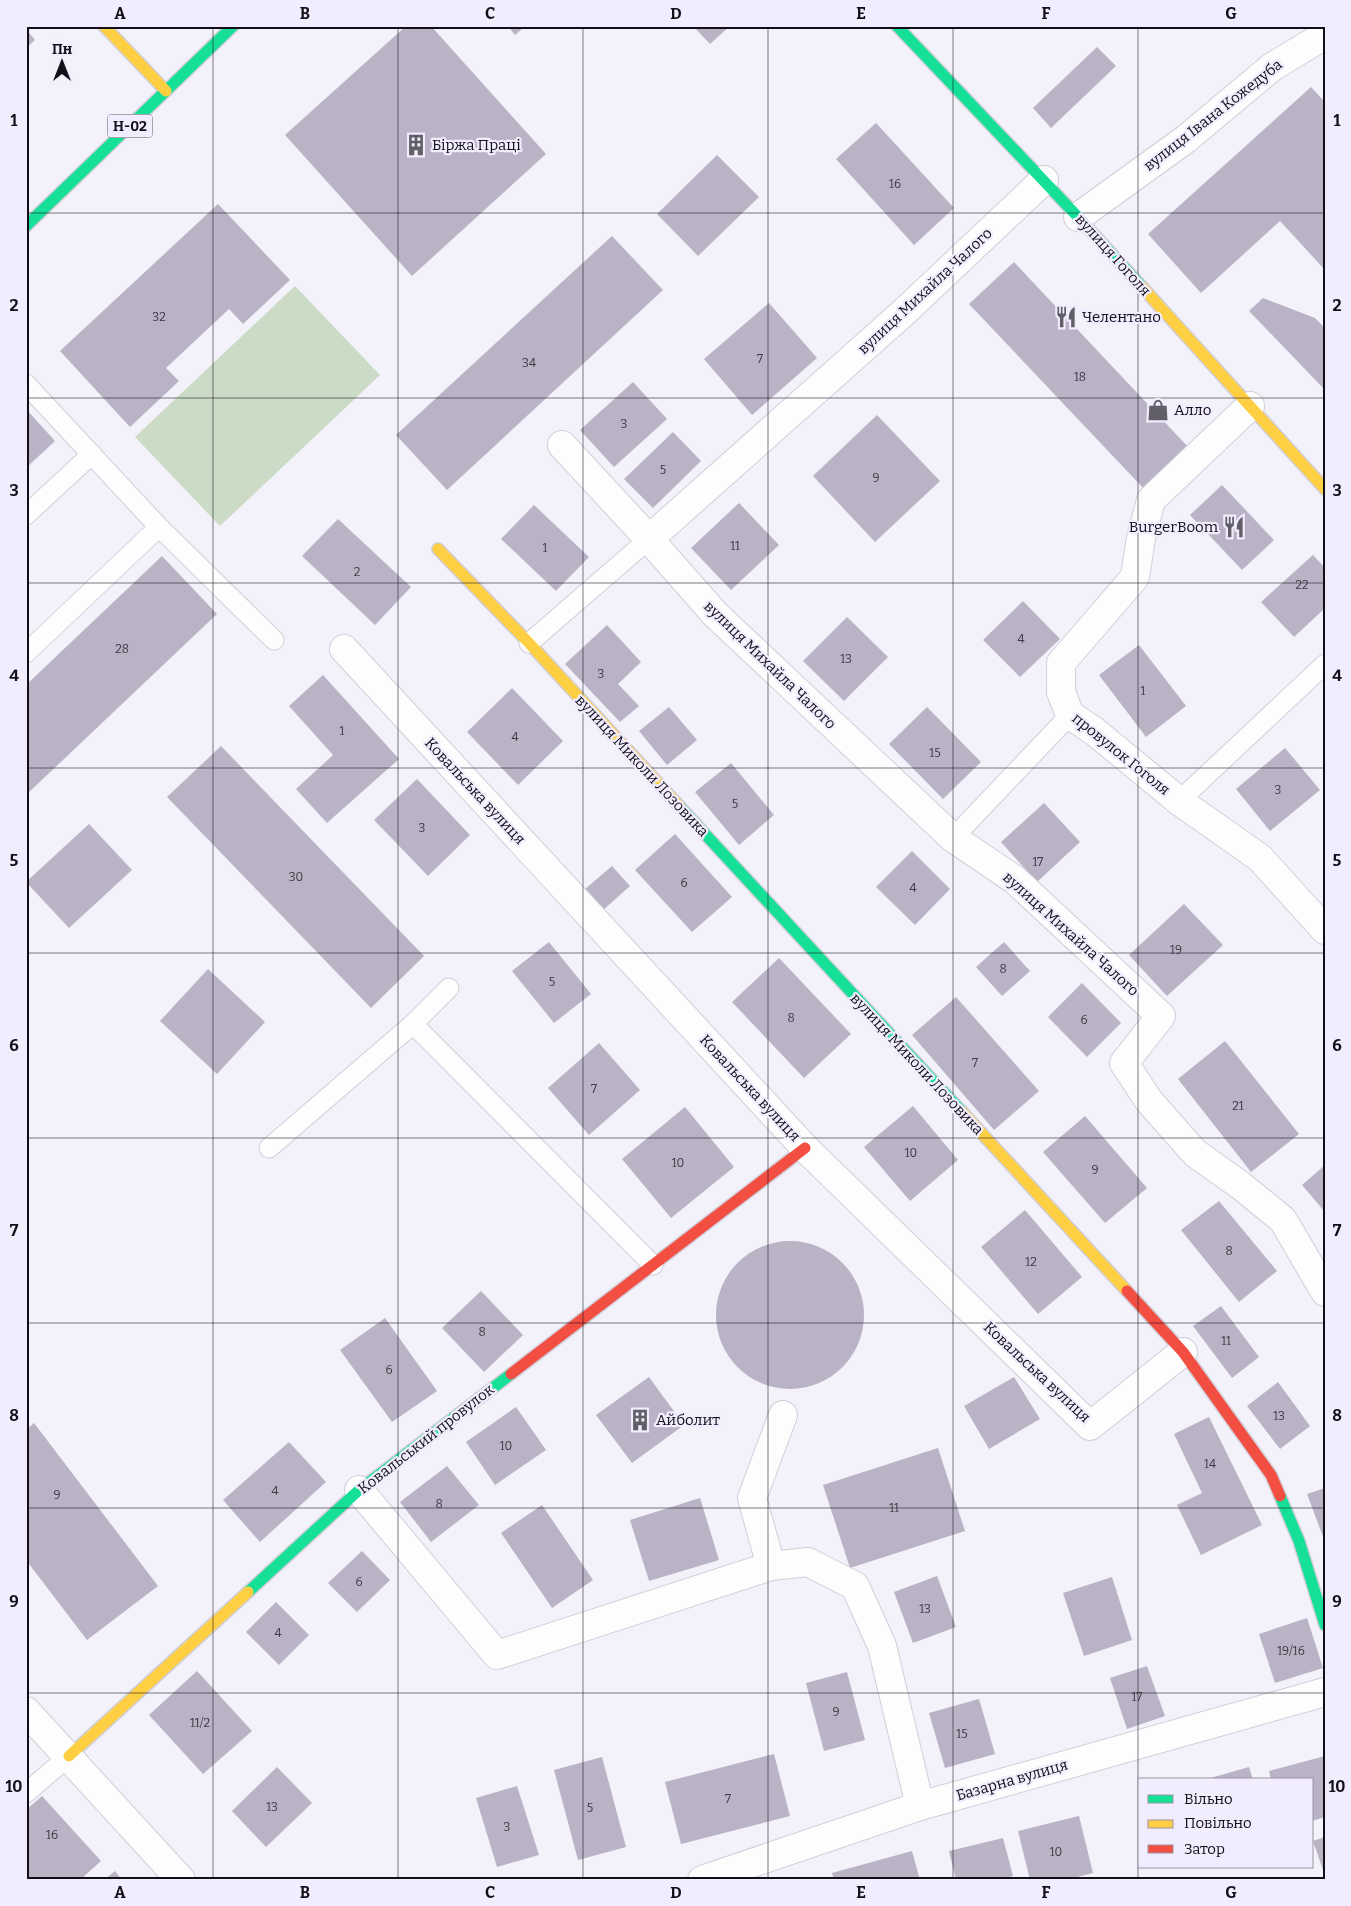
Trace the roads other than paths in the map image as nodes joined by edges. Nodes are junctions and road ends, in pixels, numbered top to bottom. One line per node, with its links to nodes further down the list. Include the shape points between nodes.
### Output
1 (104, 26): 5 (street)
2 (233, 26): 5 (street, Н-02)
3 (897, 26): 6 (street, вулиця Гоголя)
4 (1325, 35): 7 (street, вулиця Івана Кожедуба, via 1272,67 1186,140)
5 (166, 91): 8 (street, Н-02)
6 (1044, 180): 7 (street, вулиця Гоголя); 16 (street, вулиця Михайла Чалого, via 903,313)
7 (1078, 217): 10 (street, вулиця Гоголя)
8 (26, 226)
9 (26, 384): 12 (lane)
10 (1250, 406): 13 (street, вулиця Гоголя); 23 (street, провулок Гоголя, via 1151,500 1135,577 1061,663 1061,692)
11 (562, 445): 16 (street, вулиця Михайла Чалого)
12 (92, 454): 14 (lane); 15 (lane)
13 (1325, 489)
14 (26, 515)
15 (159, 527): 18 (lane); 21 (lane)
16 (649, 539): 19 (lane); 25 (street, вулиця Михайла Чалого, via 715,614)
17 (438, 549): 19 (street, вулиця Миколи Лозовика)
18 (274, 640)
19 (528, 643): 33 (street, вулиця Миколи Лозовика)
20 (344, 649): 30 (street, Ковальська вулиця)
21 (26, 653)
22 (1325, 664): 24 (lane)
23 (1070, 715): 24 (street, провулок Гоголя); 25 (lane)
24 (1179, 801): 26 (street, провулок Гоголя, via 1260,858)
25 (953, 838): 32 (street, вулиця Михайла Чалого, via 1015,880 1161,1016 1124,1063 1149,1101 1195,1153 1283,1220)
26 (1325, 930)
27 (448, 988): 28 (lane)
28 (413, 1024): 29 (lane); 31 (lane)
29 (269, 1148)
30 (805, 1148): 31 (street, Ковальський провулок); 33 (street, Ковальська вулиця, via 1090,1426)
31 (653, 1265): 35 (street, Ковальський провулок)
32 (1325, 1292)
33 (1183, 1352): 37 (street, вулиця Миколи Лозовика, via 1271,1475 1299,1541)
34 (783, 1414): 36 (street, via 752,1498)
35 (358, 1490): 36 (street, via 497,1655); 40 (street, Ковальський провулок)
36 (771, 1566): 42 (street, via 808,1562 855,1586 882,1646)
37 (1325, 1625)
38 (1325, 1692): 42 (street, Базарна вулиця)
39 (26, 1710): 40 (street)
40 (69, 1756): 41 (lane); 43 (street)
41 (26, 1793)
42 (920, 1806): 44 (street, Базарна вулиця)
43 (181, 1880)
44 (702, 1880)

